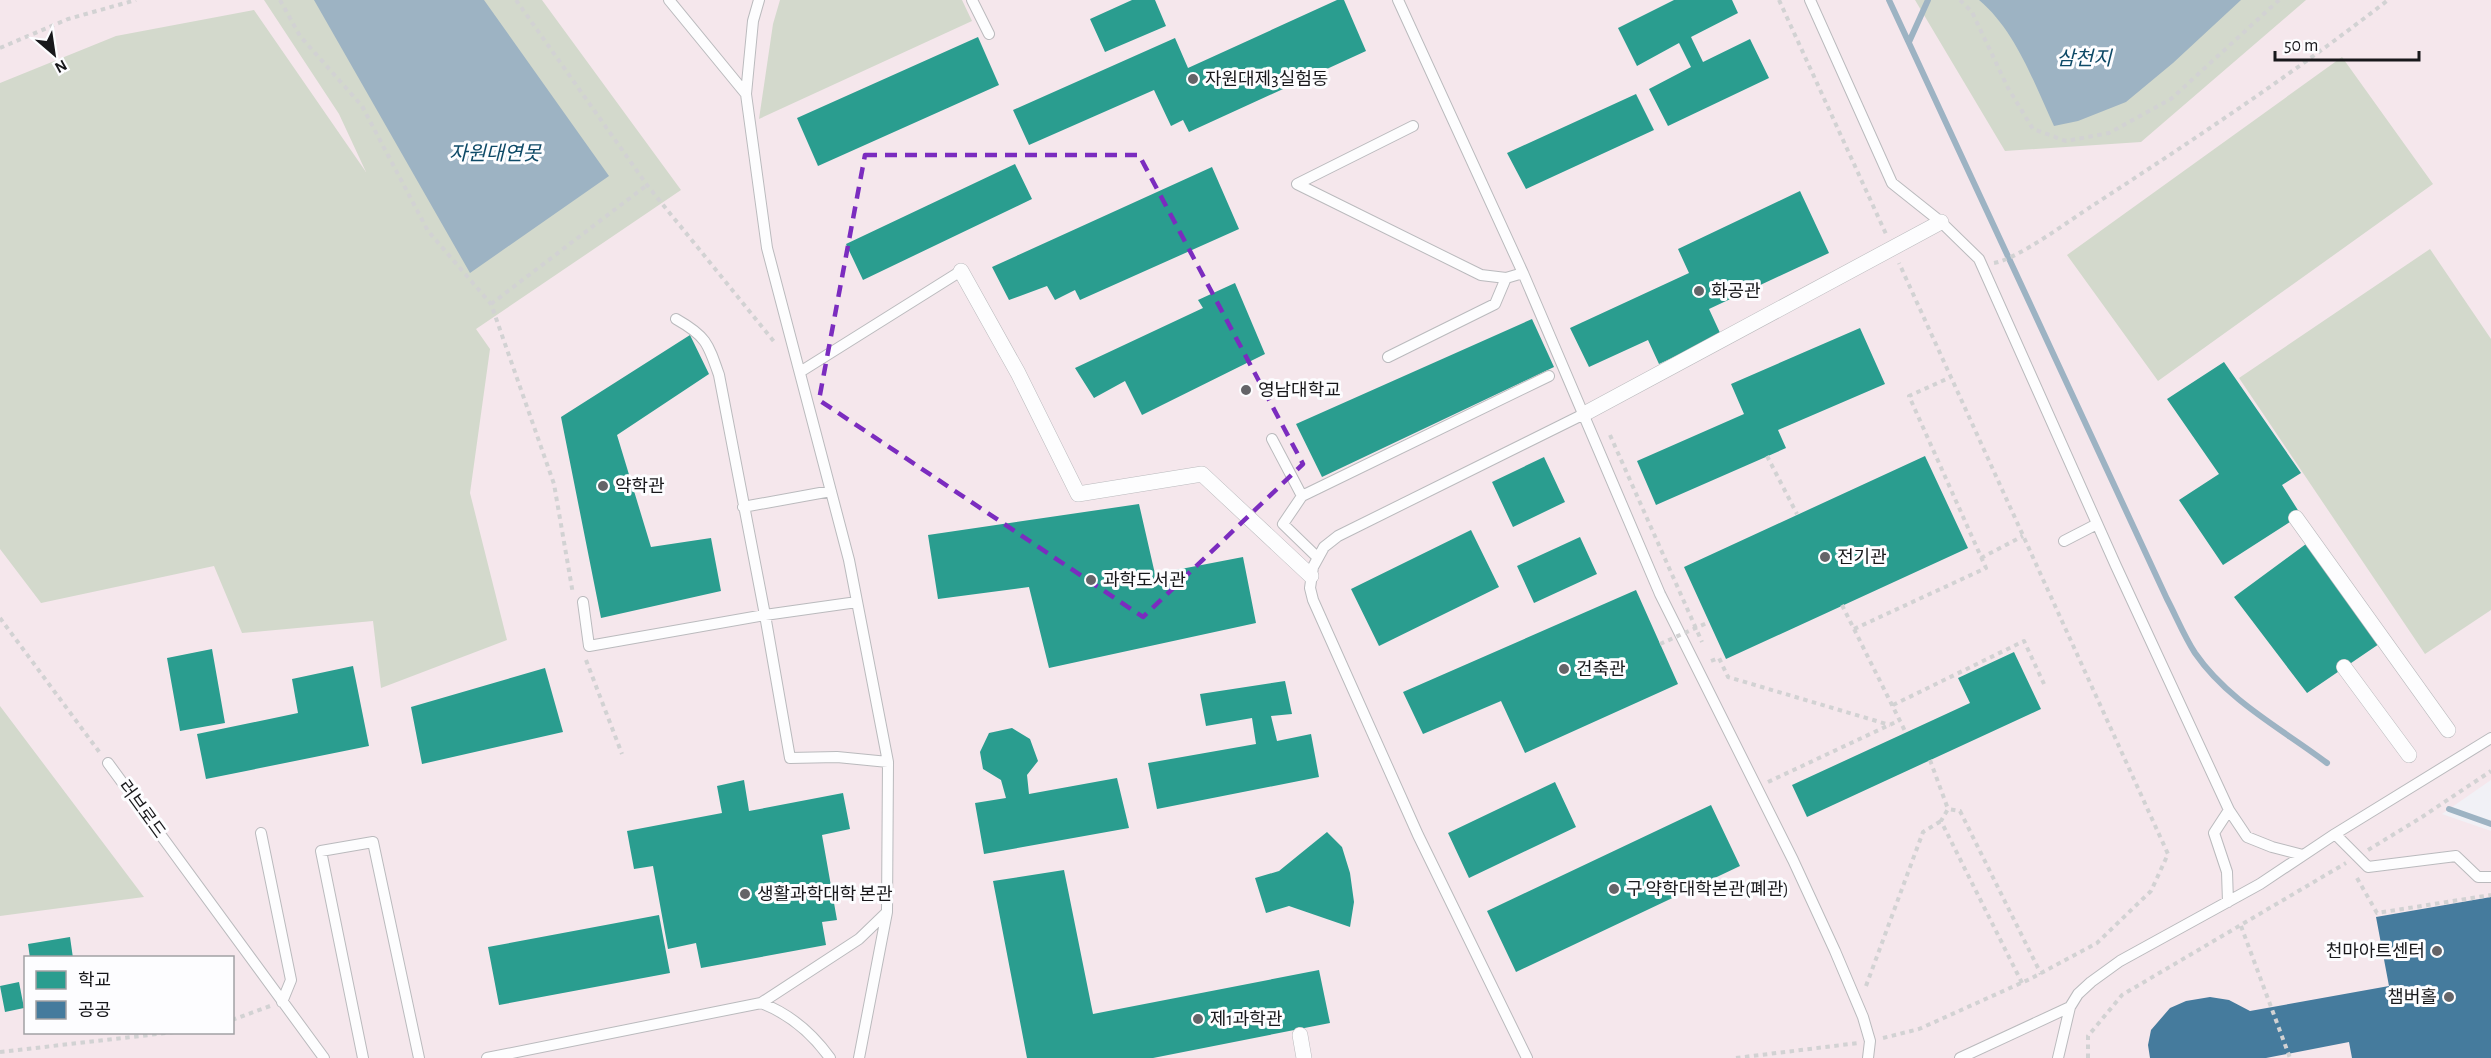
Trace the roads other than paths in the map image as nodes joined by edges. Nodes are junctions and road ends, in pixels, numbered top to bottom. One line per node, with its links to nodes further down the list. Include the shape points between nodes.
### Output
1 (669, 0): 7 (lane)
2 (759, 0): 7 (lane, via 753,21)
3 (972, 0): 6 (lane)
4 (1398, 0): 11 (lane)
5 (1810, 0): 9 (lane, via 1892,183)
6 (989, 34)
7 (746, 94): 15 (lane, via 767,248)
8 (1413, 126): 12 (lane, via 1297,184 1481,275)
9 (1941, 222): 17 (street); 23 (lane, via 1979,259)
10 (961, 271): 15 (lane); 26 (street, via 1018,373 1078,494 1202,474)
11 (1523, 273): 12 (lane); 17 (lane)
12 (1506, 278): 14 (lane, via 1495,304)
13 (676, 319): 21 (lane, via 697,332 710,350 719,375)
14 (1388, 357)
15 (800, 372): 19 (lane)
16 (1549, 376): 20 (lane)
17 (1591, 411): 25 (lane, via 1338,536); 55 (lane, via 1660,594 1793,860 1855,996 1870,1041)
18 (1272, 439): 20 (lane)
19 (831, 491): 21 (lane); 28 (lane)
20 (1302, 496): 25 (lane, via 1283,524)
21 (743, 507): 29 (lane)
22 (2296, 519): 31 (street)
23 (2097, 524): 24 (lane); 36 (lane)
24 (2064, 541)
25 (1317, 557): 26 (lane)
26 (1311, 576): 54 (lane, via 1313,600 1418,835)
27 (578, 600): 29 (lane, via 589,646)
28 (857, 602): 29 (lane); 34 (lane)
29 (765, 615): 34 (lane, via 790,758)
30 (2344, 667): 33 (street)
31 (2448, 730)
32 (2491, 738): 38 (lane)
33 (2409, 755)
34 (888, 762): 42 (lane)
35 (108, 763): 43 (lane, 러브로드)
36 (2229, 810): 39 (lane, via 2247,837); 41 (lane, via 2214,833 2227,872)
37 (261, 832): 43 (lane, via 291,980)
38 (2335, 834): 39 (lane); 40 (lane, via 2368,867 2456,856 2478,877)
39 (2303, 855): 41 (lane)
40 (2491, 877)
41 (2228, 902): 45 (lane, via 2120,961 2078,994)
42 (887, 912): 44 (lane, via 859,939); 52 (lane)
43 (282, 1002): 47 (lane, 러브로드)
44 (761, 1003): 50 (lane); 51 (lane, via 782,1011 800,1025)
45 (2070, 1007): 56 (lane); 57 (lane)
46 (1300, 1035): 53 (street)
47 (324, 1058)
48 (363, 1058): 49 (lane, via 321,850 373,842)
49 (419, 1058)
50 (487, 1058)
51 (830, 1058)
52 (859, 1058)
53 (1304, 1058)
54 (1527, 1058)
55 (1868, 1058)
56 (1960, 1058)
57 (2058, 1058)

